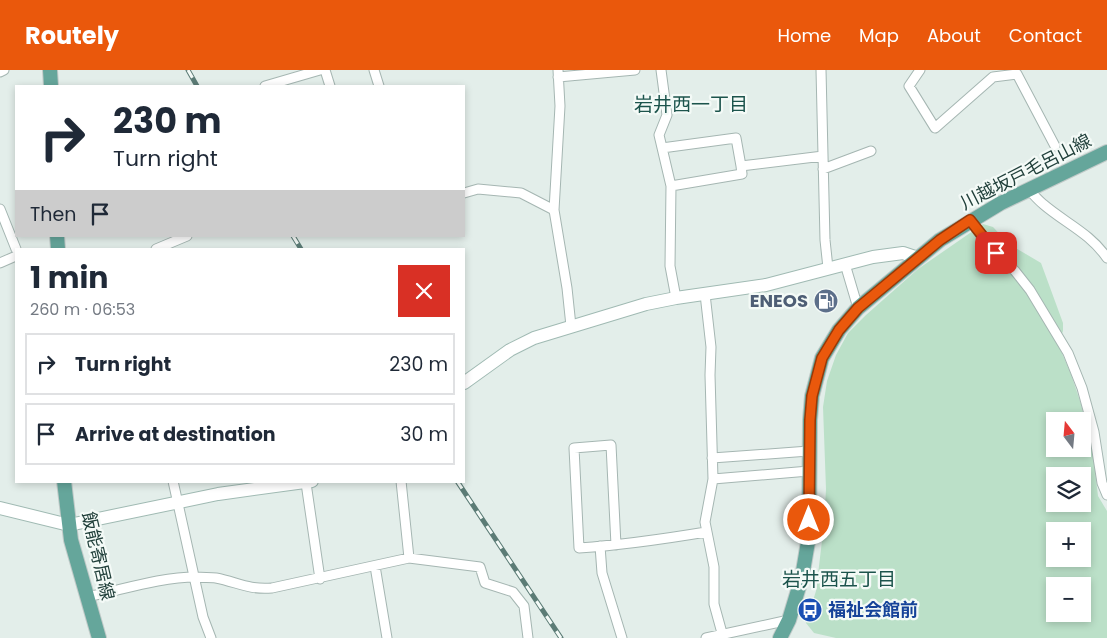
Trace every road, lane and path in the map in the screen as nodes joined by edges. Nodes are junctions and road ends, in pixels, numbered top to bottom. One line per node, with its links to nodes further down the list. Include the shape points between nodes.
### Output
1 (4, 70): 10 (street)
2 (50, 70): 13 (main road)
3 (320, 70): 11 (street)
4 (325, 70): 15 (street)
5 (374, 70): 16 (street)
6 (636, 70): 12 (street)
7 (661, 70): 18 (street, via 667,115 659,135)
8 (821, 70): 21 (street)
9 (920, 70): 17 (street, via 909,86 935,128 993,77 1017,74)
10 (0, 72)
11 (291, 74): 14 (street)
12 (558, 74): 28 (street, via 560,106)
13 (51, 85)
14 (267, 85)
15 (330, 85)
16 (379, 85)
17 (1056, 146)
18 (662, 148): 22 (street, via 736,138); 24 (street)
19 (871, 152): 23 (street)
20 (1107, 152): 25 (main road, 川越坂戸毛呂山線)
21 (823, 156): 22 (street); 23 (street)
22 (741, 166): 24 (street, via 742,174)
23 (823, 169): 39 (street)
24 (671, 186): 41 (street, via 670,266)
25 (1029, 190): 30 (main road, 川越坂戸毛呂山線); 36 (street, via 1078,228 1102,249)
26 (465, 193): 28 (street, via 478,189 521,193)
27 (0, 209): 29 (street)
28 (554, 210): 43 (street)
29 (2, 220): 32 (street)
30 (970, 220): 35 (main road, 川越坂戸毛呂山線); 54 (street, via 987,244 1030,290 1068,354 1082,388)
31 (185, 237): 33 (street)
32 (16, 248)
33 (158, 248)
34 (15, 256): 37 (street)
35 (918, 258): 38 (street, via 903,252); 42 (main road, 川越坂戸毛呂山線)
36 (1107, 258)
37 (0, 262)
38 (845, 264): 39 (street); 42 (street)
39 (828, 268): 40 (street, via 766,286)
40 (704, 294): 41 (street); 46 (street, via 711,347)
41 (676, 298): 43 (street)
42 (858, 308): 45 (main road, 川越坂戸毛呂山線, via 839,330 822,358 812,396)
43 (571, 326): 44 (street, via 522,344)
44 (465, 382)
45 (810, 450): 46 (street); 47 (main road, 川越坂戸毛呂山線)
46 (712, 458): 48 (street)
47 (809, 471): 48 (street); 66 (main road, 川越坂戸毛呂山線, via 809,536 802,577)
48 (713, 479): 58 (street)
49 (64, 483): 57 (main road, 飯能寄居線)
50 (173, 483): 55 (street)
51 (300, 483): 55 (street, via 247,489)
52 (309, 483): 64 (street)
53 (401, 483): 61 (street)
54 (1107, 495)
55 (177, 503): 57 (street); 63 (street)
56 (0, 508): 57 (street)
57 (69, 525): 65 (main road, 飯能寄居線)
58 (706, 532): 59 (street); 67 (street, via 714,567 714,604)
59 (616, 545): 60 (street); 60 (street, via 611,445 574,448 579,548)
60 (600, 546): 72 (street, via 602,573)
61 (409, 558): 62 (street); 71 (street, via 480,567 485,583 513,592 524,606)
62 (375, 566): 64 (street); 70 (street)
63 (193, 577): 64 (street, via 215,578 260,589); 65 (street); 69 (street)
64 (320, 579)
65 (87, 598): 68 (main road, 飯能寄居線)
66 (789, 620): 67 (street); 74 (main road, 川越坂戸毛呂山線)
67 (722, 633): 73 (street)
68 (100, 638)
69 (210, 638)
70 (387, 638)
71 (528, 638)
72 (622, 638)
73 (706, 638)
74 (780, 638)

